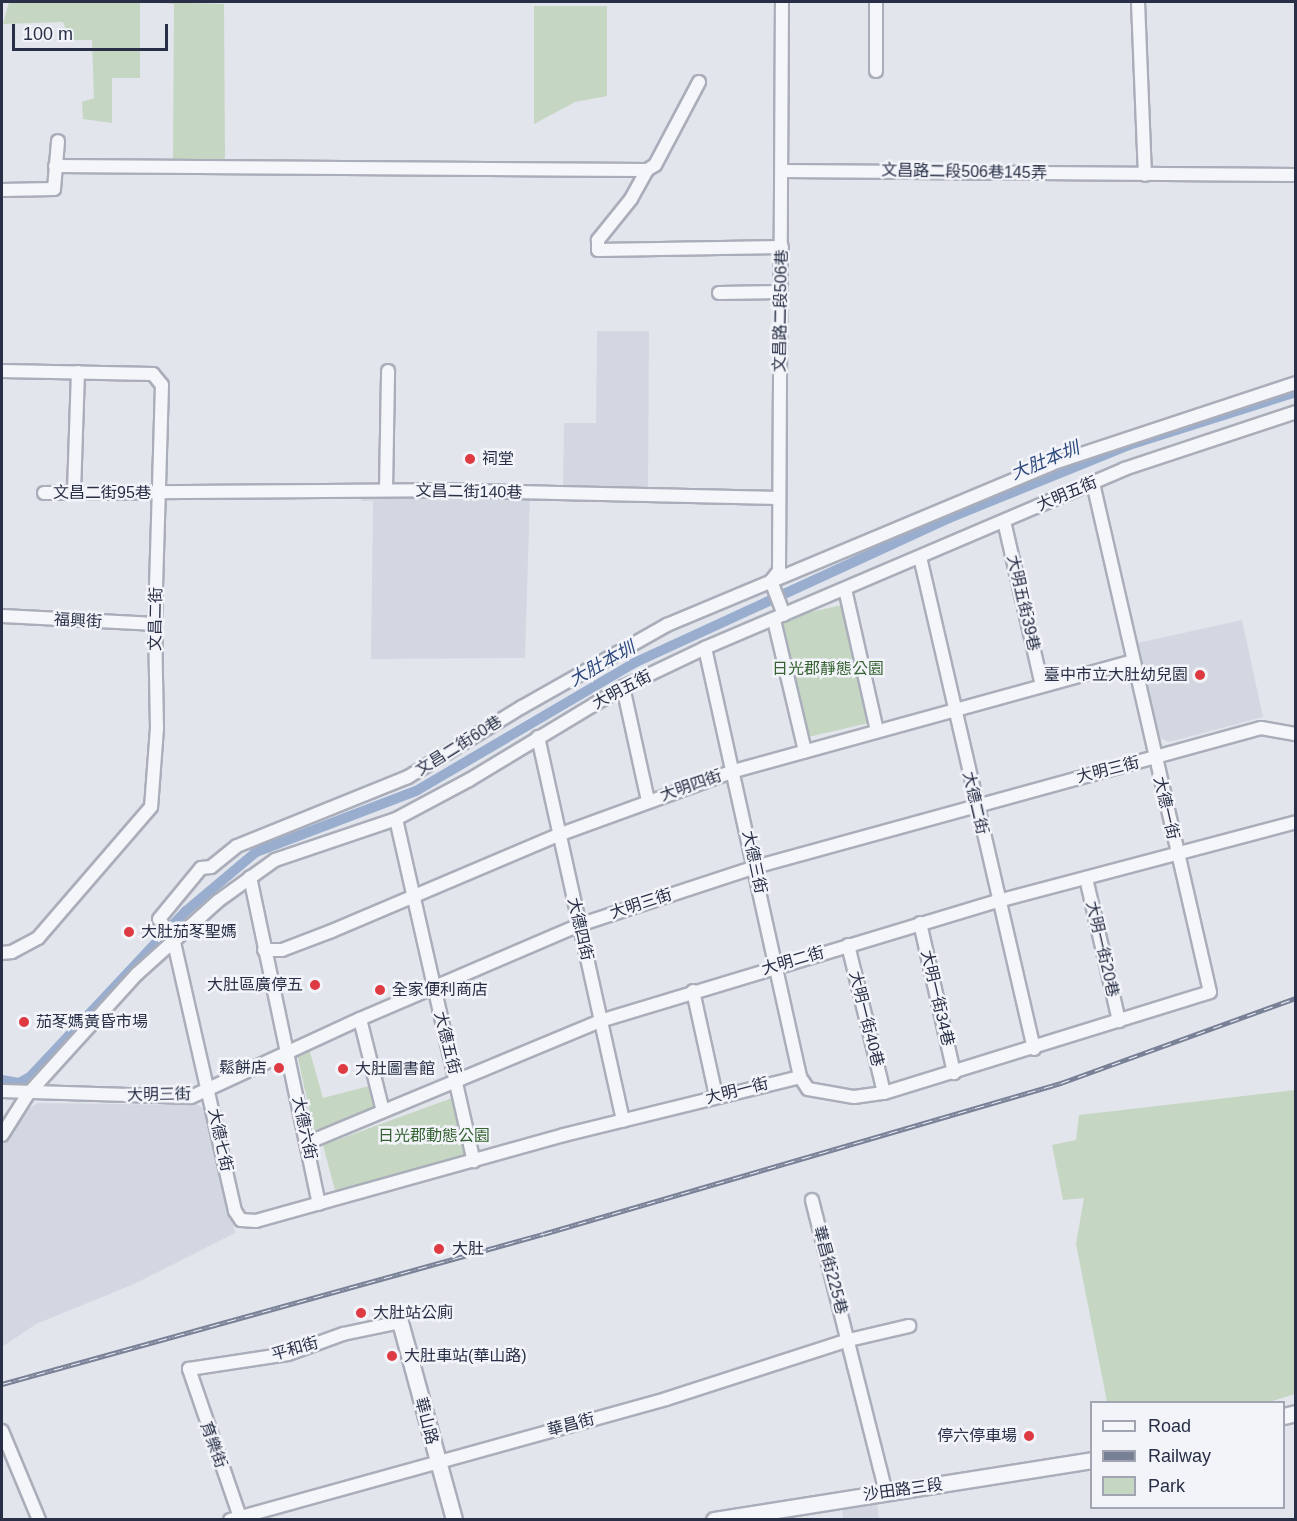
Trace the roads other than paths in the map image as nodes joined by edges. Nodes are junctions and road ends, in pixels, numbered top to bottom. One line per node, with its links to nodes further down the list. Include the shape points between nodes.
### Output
1 (782, 2): 9 (street, 文昌路二段506巷)
2 (876, 2): 4 (street)
3 (1138, 2): 10 (street)
4 (876, 70)
5 (699, 82): 8 (street, via 655,165)
6 (58, 141): 7 (street)
7 (55, 166): 8 (street); 12 (street, via 54,189)
8 (647, 170): 13 (street, via 631,199 598,240 598,250)
9 (783, 171): 10 (street, 文昌路二段506巷145弄); 13 (street, 文昌路二段506巷)
10 (1145, 175): 11 (street, 文昌路二段506巷145弄)
11 (1296, 175)
12 (2, 190)
13 (782, 247): 14 (street, 文昌路二段506巷)
14 (781, 292): 15 (street); 26 (street, 文昌路二段506巷)
15 (719, 293)
16 (2, 371): 18 (street, 文昌二街)
17 (388, 371): 22 (street)
18 (78, 372): 23 (street); 24 (street, 文昌二街, via 153,374 159,378)
19 (1296, 383): 29 (street, 文昌二街60巷, via 1109,441)
20 (1296, 412): 21 (street, 大明五街)
21 (1093, 483): 27 (street, 大明五街); 35 (street, 大德一街)
22 (386, 490): 24 (street, 文昌二街140巷); 26 (street, 文昌二街140巷)
23 (74, 492): 24 (street, 文昌二街95巷); 25 (street, 文昌二街95巷)
24 (159, 492): 33 (street, 文昌二街)
25 (44, 493)
26 (779, 498): 29 (street, 文昌路二段506巷, via 779,571)
27 (1004, 521): 28 (street, 大明五街); 36 (street, 大明五街39巷)
28 (920, 556): 30 (street, 大明五街); 38 (street, 大德二街)
29 (771, 581): 32 (street); 58 (street, 文昌二街60巷, via 667,625 408,777 237,846 211,867 201,868 159,919)
30 (845, 589): 32 (street, 大明五街); 39 (street)
31 (2, 616): 33 (street, 福興街)
32 (779, 617): 34 (street, 大明五街); 42 (street)
33 (155, 624): 61 (street, 文昌二街, via 157,728 151,807 38,938)
34 (705, 648): 37 (street, 大明五街); 44 (street, 大德三街)
35 (1132, 661): 36 (street, 大明四街); 43 (street, 大德一街)
36 (1042, 685): 38 (street, 大明四街)
37 (623, 687): 41 (street, 大明五街); 45 (street)
38 (954, 711): 39 (street, 大明四街); 46 (street, 大德二街)
39 (877, 731): 42 (street, 大明四街)
40 (1296, 734): 43 (street, 大明三街, via 1261,728)
41 (538, 737): 47 (street, 大明五街); 49 (street, 大德四街)
42 (805, 751): 44 (street, 大明四街)
43 (1154, 759): 46 (street, 大明三街); 50 (street, 大德一街)
44 (734, 771): 45 (street, 大明四街); 51 (street, 大德三街)
45 (648, 801): 49 (street, 大明四街)
46 (975, 804): 51 (street, 大明三街); 55 (street, 大德二街)
47 (396, 819): 52 (street, 大明五街, via 275,860); 54 (street, 大德五街)
48 (1296, 822): 50 (street, 大明二街)
49 (558, 835): 54 (street, 大明四街); 57 (street, 大德四街)
50 (1176, 854): 53 (street, 大明二街); 67 (street, 大德一街, via 1210,992)
51 (755, 867): 57 (street, 大明三街); 62 (street, 大德三街)
52 (250, 877): 58 (street, 大明五街); 60 (street, 大德六街)
53 (1086, 878): 55 (street, 大明二街); 67 (street, 大明一街20巷)
54 (414, 897): 60 (street, 大明四街, via 282,950); 63 (street, 大德五街)
55 (998, 901): 56 (street, 大明二街); 68 (street, 大德二街)
56 (920, 924): 59 (street, 大明二街); 70 (street, 大明一街34巷)
57 (579, 925): 63 (street, 大明三街); 66 (street, 大德四街)
58 (173, 939): 73 (street, 大德七街); 76 (street, 大明五街)
59 (848, 945): 62 (street, 大明二街); 75 (street, 大明一街40巷)
60 (264, 950): 69 (street, 大德六街)
61 (2, 953)
62 (777, 965): 64 (street, 大明二街); 71 (street, 大德三街)
63 (432, 987): 65 (street, 大明三街); 72 (street, 大德五街)
64 (693, 992): 66 (street, 大明二街); 77 (street)
65 (360, 1019): 69 (street, 大明三街); 78 (street)
66 (600, 1021): 72 (street, 大明二街); 79 (street, 大德四街)
67 (1119, 1021): 68 (street)
68 (1034, 1049): 70 (street)
69 (288, 1051): 73 (street, 大明三街); 81 (street, 大德六街)
70 (954, 1073): 75 (street)
71 (801, 1077): 75 (street, via 816,1093); 77 (street, 大明一街)
72 (457, 1083): 78 (street, 大明二街); 82 (street, 大德五街)
73 (209, 1089): 76 (street, 大明三街, via 191,1097); 85 (street, 大德七街, via 235,1211 241,1220)
74 (2, 1091): 76 (street, 大明三街)
75 (884, 1093)
76 (28, 1094): 80 (street, 大明五街)
77 (716, 1095): 79 (street, 大明一街)
78 (383, 1111): 81 (street, 大明二街)
79 (623, 1121): 82 (street, 大明一街)
80 (2, 1135)
81 (306, 1143): 84 (street, 大德六街)
82 (474, 1161): 84 (street, 大明一街)
83 (812, 1200): 88 (street, 華昌街225巷)
84 (319, 1204): 85 (street, 大明一街)
85 (256, 1221)
86 (399, 1322): 89 (street, 平和街, via 343,1334 288,1354); 92 (street, 華山路)
87 (909, 1326): 88 (street, 華昌街)
88 (849, 1340): 92 (street, 華昌街, via 666,1399); 93 (street, 華昌街225巷)
89 (189, 1369): 94 (street, 育樂街)
90 (2, 1431): 95 (street)
91 (1090, 1460): 93 (street, 沙田路三段)
92 (436, 1462): 94 (street, 華昌街); 96 (street, 華山路)
93 (886, 1492): 97 (street, 沙田路三段)
94 (237, 1519)
95 (39, 1520)
96 (454, 1520)
97 (714, 1520)

